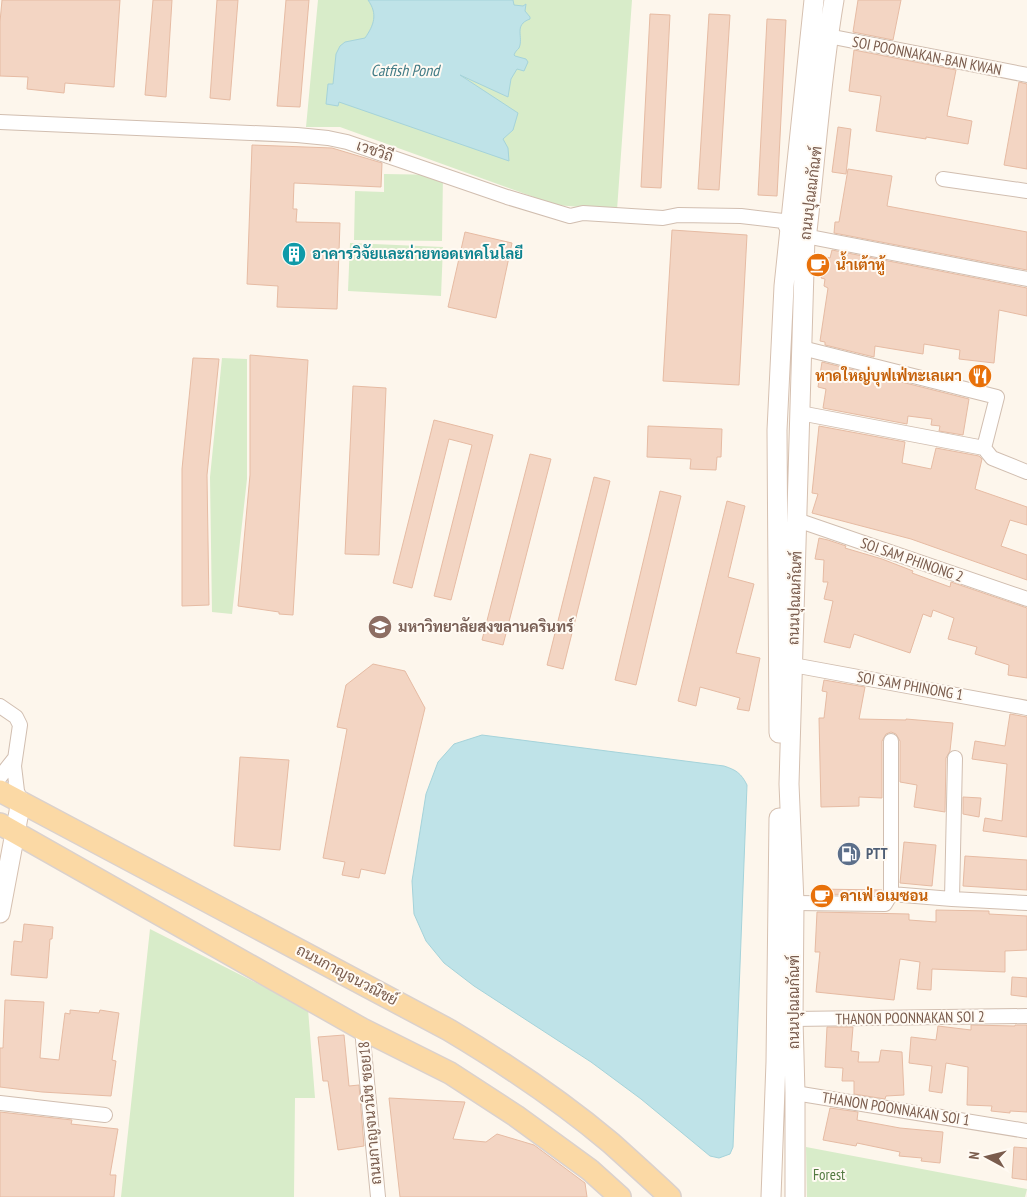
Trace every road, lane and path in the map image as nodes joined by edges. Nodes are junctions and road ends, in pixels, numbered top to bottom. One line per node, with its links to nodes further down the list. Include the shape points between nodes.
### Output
1 (814, 0): 8 (street, ถนนปุณณกัณฑ์)
2 (834, 0): 3 (street, ถนนปุณณกัณฑ์)
3 (828, 36): 4 (street, SOI POONNAKAN-BAN KWAN); 8 (street, ถนนปุณณกัณฑ์, via 807,231)
4 (1027, 76)
5 (0, 122): 8 (street, เวชวิถี, via 328,138 570,216 583,213 663,218 678,215 741,216 783,221)
6 (943, 178): 7 (street)
7 (1027, 191)
8 (797, 234): 9 (street); 10 (street, ถนนปุณณกัณฑ์); 32 (street, ถนนปุณณกัณฑ์, via 784,286 777,430)
9 (1027, 279)
10 (802, 348): 11 (street, ถนนปุณณกัณฑ์); 12 (street, via 997,397)
11 (800, 414): 12 (street); 14 (street, ถนนปุณณกัณฑ์)
12 (984, 448): 13 (street, via 992,458)
13 (1027, 472)
14 (798, 520): 15 (street, SOI SAM PHINONG 2); 16 (street, ถนนปุณณกัณฑ์)
15 (1027, 599)
16 (793, 665): 18 (street, SOI SAM PHINONG 1); 28 (street, ถนนปุณณกัณฑ์, via 789,784)
17 (0, 706): 20 (street, via 19,720)
18 (1027, 708)
19 (891, 741): 26 (street)
20 (15, 758): 22 (street); 24 (street)
21 (955, 758): 27 (street)
22 (0, 778)
23 (0, 791): 24 (main road, ถนนกาญจนวณิชย์)
24 (20, 801): 25 (street); 40 (main road, ถนนกาญจนวณิชย์, via 449,1030 502,1062 611,1143)
25 (7, 828): 30 (street); 33 (main road)
26 (891, 894): 27 (street); 28 (street, via 885,904)
27 (952, 899): 29 (street)
28 (794, 903): 32 (street, ถนนปุณณกัณฑ์)
29 (1027, 903)
30 (0, 913)
31 (1027, 1016): 32 (street, THANON POONNAKAN SOI 2)
32 (784, 1019): 34 (street, ถนนปุณณกัณฑ์); 41 (street, ถนนปุณณกัณฑ์)
33 (362, 1029): 38 (street, ถนนกาญจนวนิช ซอย18); 39 (main road, via 450,1073 590,1170)
34 (796, 1093): 37 (street, THANON POONNAKAN SOI 1); 42 (street, ถนนปุณณกัณฑ์)
35 (0, 1103): 36 (street)
36 (105, 1115)
37 (1027, 1131)
38 (378, 1197)
39 (620, 1197)
40 (670, 1197)
41 (771, 1197)
42 (796, 1197)

